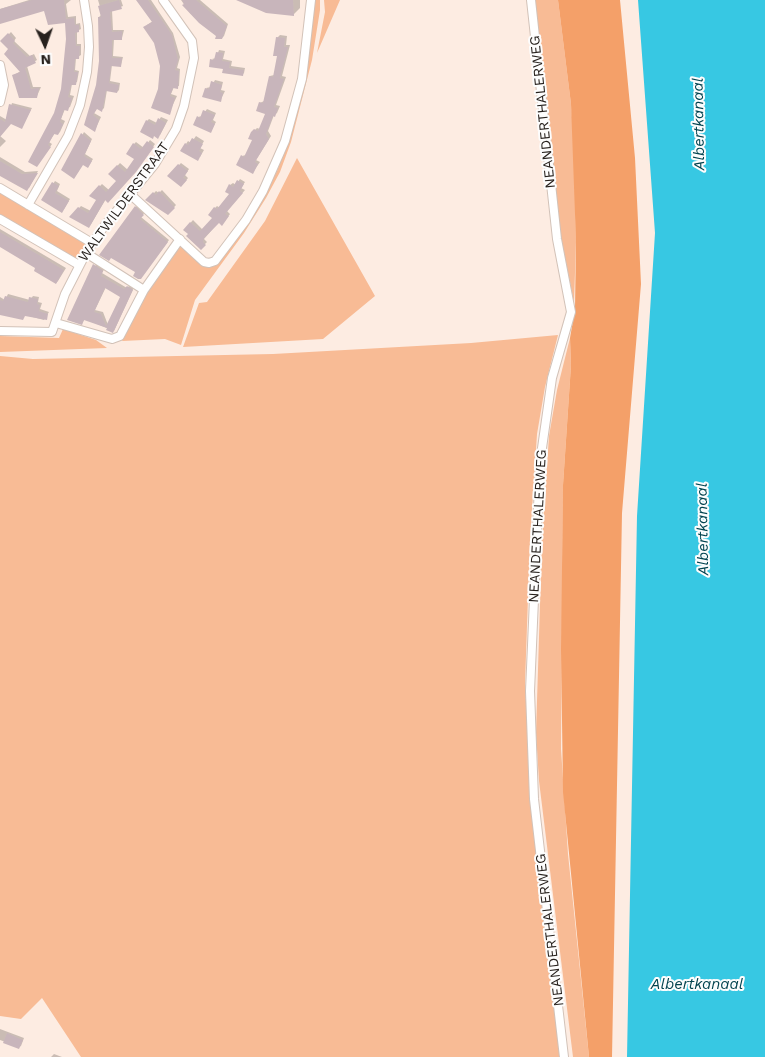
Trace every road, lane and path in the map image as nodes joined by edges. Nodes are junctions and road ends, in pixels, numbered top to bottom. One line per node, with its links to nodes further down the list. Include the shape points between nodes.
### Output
1 (84, 0): 9 (street, via 89,48 80,105 68,136)
2 (164, 0): 8 (street, WALTWILDERSTRAAT, via 192,41 192,74 184,106 166,148)
3 (311, 0): 11 (street, via 295,110 263,191 230,242 211,263 204,262)
4 (532, 0): 18 (street, NEANDERTHALERWEG, via 557,239 571,312 552,378 540,462 530,691 534,799)
5 (0, 65): 6 (street, via 4,85)
6 (0, 102)
7 (0, 188): 9 (street)
8 (130, 194): 11 (street); 12 (street, WALTWILDERSTRAAT)
9 (28, 205): 12 (street)
10 (0, 219): 14 (street)
11 (180, 239): 15 (street)
12 (92, 243): 13 (street, WALTWILDERSTRAAT)
13 (86, 253): 14 (street, WALTWILDERSTRAAT); 15 (street)
14 (79, 265): 16 (street, WALTWILDERSTRAAT)
15 (144, 290): 16 (street, via 120,336 112,339)
16 (56, 323): 17 (street, via 50,334)
17 (0, 331)
18 (564, 1057)

